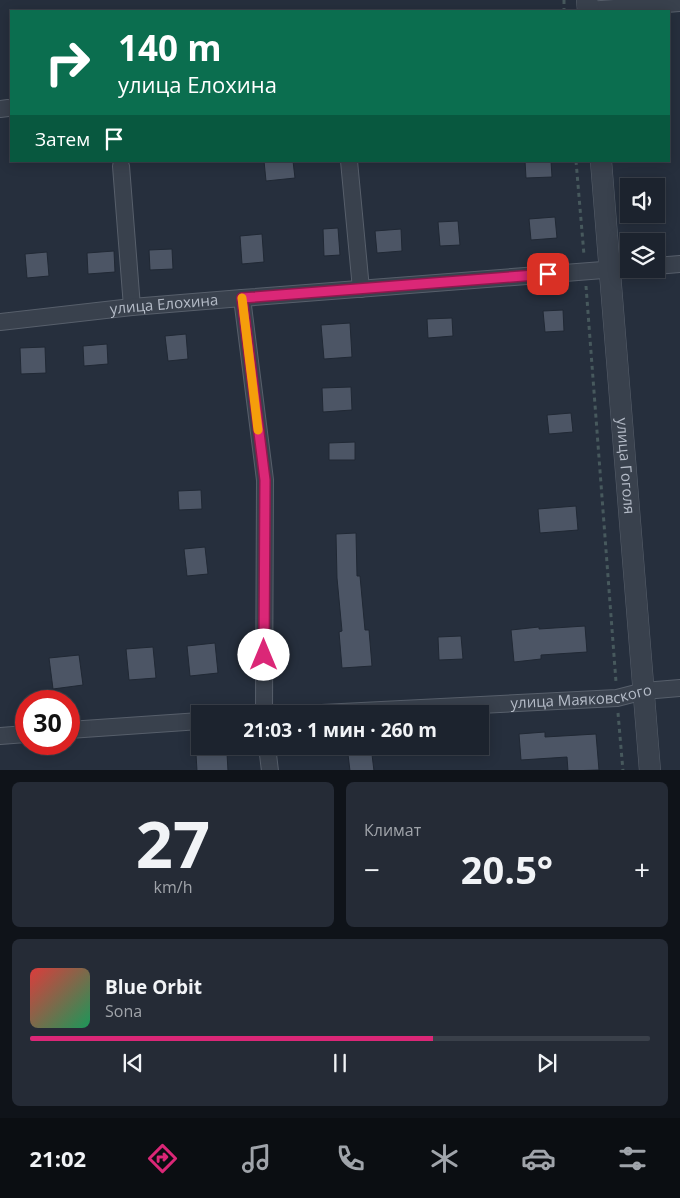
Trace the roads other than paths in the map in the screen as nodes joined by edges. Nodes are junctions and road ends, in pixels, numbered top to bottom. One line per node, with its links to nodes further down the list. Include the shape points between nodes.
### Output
1 (680, 3): 2 (street)
2 (588, 7)
3 (349, 162): 9 (street)
4 (601, 162): 8 (street, улица Гоголя)
5 (121, 166): 11 (street)
6 (680, 264): 7 (street)
7 (665, 265)
8 (619, 269): 9 (street, улица Елохина); 14 (street, улица Гоголя)
9 (361, 289): 10 (street, улица Елохина)
10 (242, 298): 11 (street, улица Елохина); 15 (street, via 265,480)
11 (132, 307): 12 (street, улица Елохина)
12 (0, 322)
13 (680, 688): 14 (street, улица Маяковского)
14 (644, 690): 16 (street, улица Маяковского, via 617,698); 23 (street, улица Гоголя)
15 (264, 705)
16 (479, 705)
17 (191, 721): 18 (street)
18 (80, 729)
19 (15, 735): 20 (street)
20 (0, 736)
21 (268, 755): 22 (street)
22 (270, 770)
23 (650, 770)

